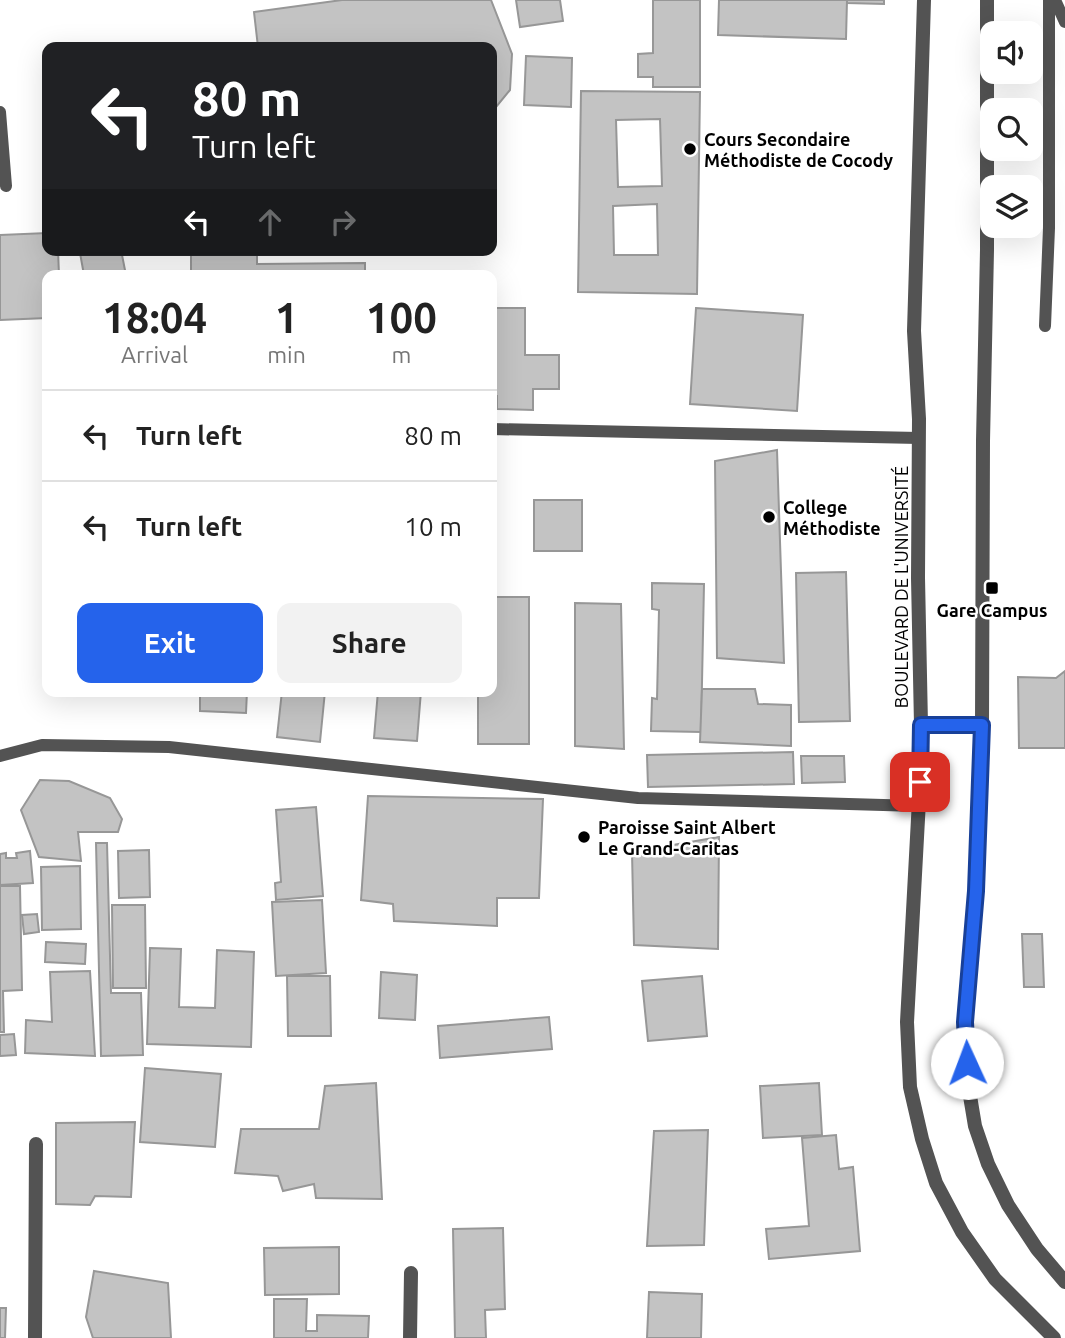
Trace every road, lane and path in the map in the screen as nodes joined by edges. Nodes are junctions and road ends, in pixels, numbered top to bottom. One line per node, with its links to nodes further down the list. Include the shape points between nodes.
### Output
1 (925, 0): 10 (street, BOULEVARD DE L'UNIVERSITÉ, via 914,331)
2 (986, 0): 12 (street)
3 (1049, 0): 8 (lane)
4 (1055, 0): 5 (lane)
5 (1065, 22)
6 (0, 112): 7 (lane)
7 (6, 186)
8 (1045, 326)
9 (497, 429): 10 (lane)
10 (919, 439): 11 (street, BOULEVARD DE L'UNIVERSITÉ)
11 (921, 725): 12 (street); 14 (street, BOULEVARD DE L'UNIVERSITÉ)
12 (982, 725): 17 (street, via 965,1022 968,1084 975,1126 1003,1195 1037,1249)
13 (0, 757): 14 (lane, via 42,745 169,747 638,798)
14 (918, 806): 20 (street, BOULEVARD DE L'UNIVERSITÉ, via 907,1022 909,1087 922,1139 936,1184 962,1232 995,1279)
15 (36, 1144): 18 (street)
16 (411, 1273): 19 (street)
17 (1065, 1282)
18 (35, 1338)
19 (410, 1338)
20 (1054, 1338)

